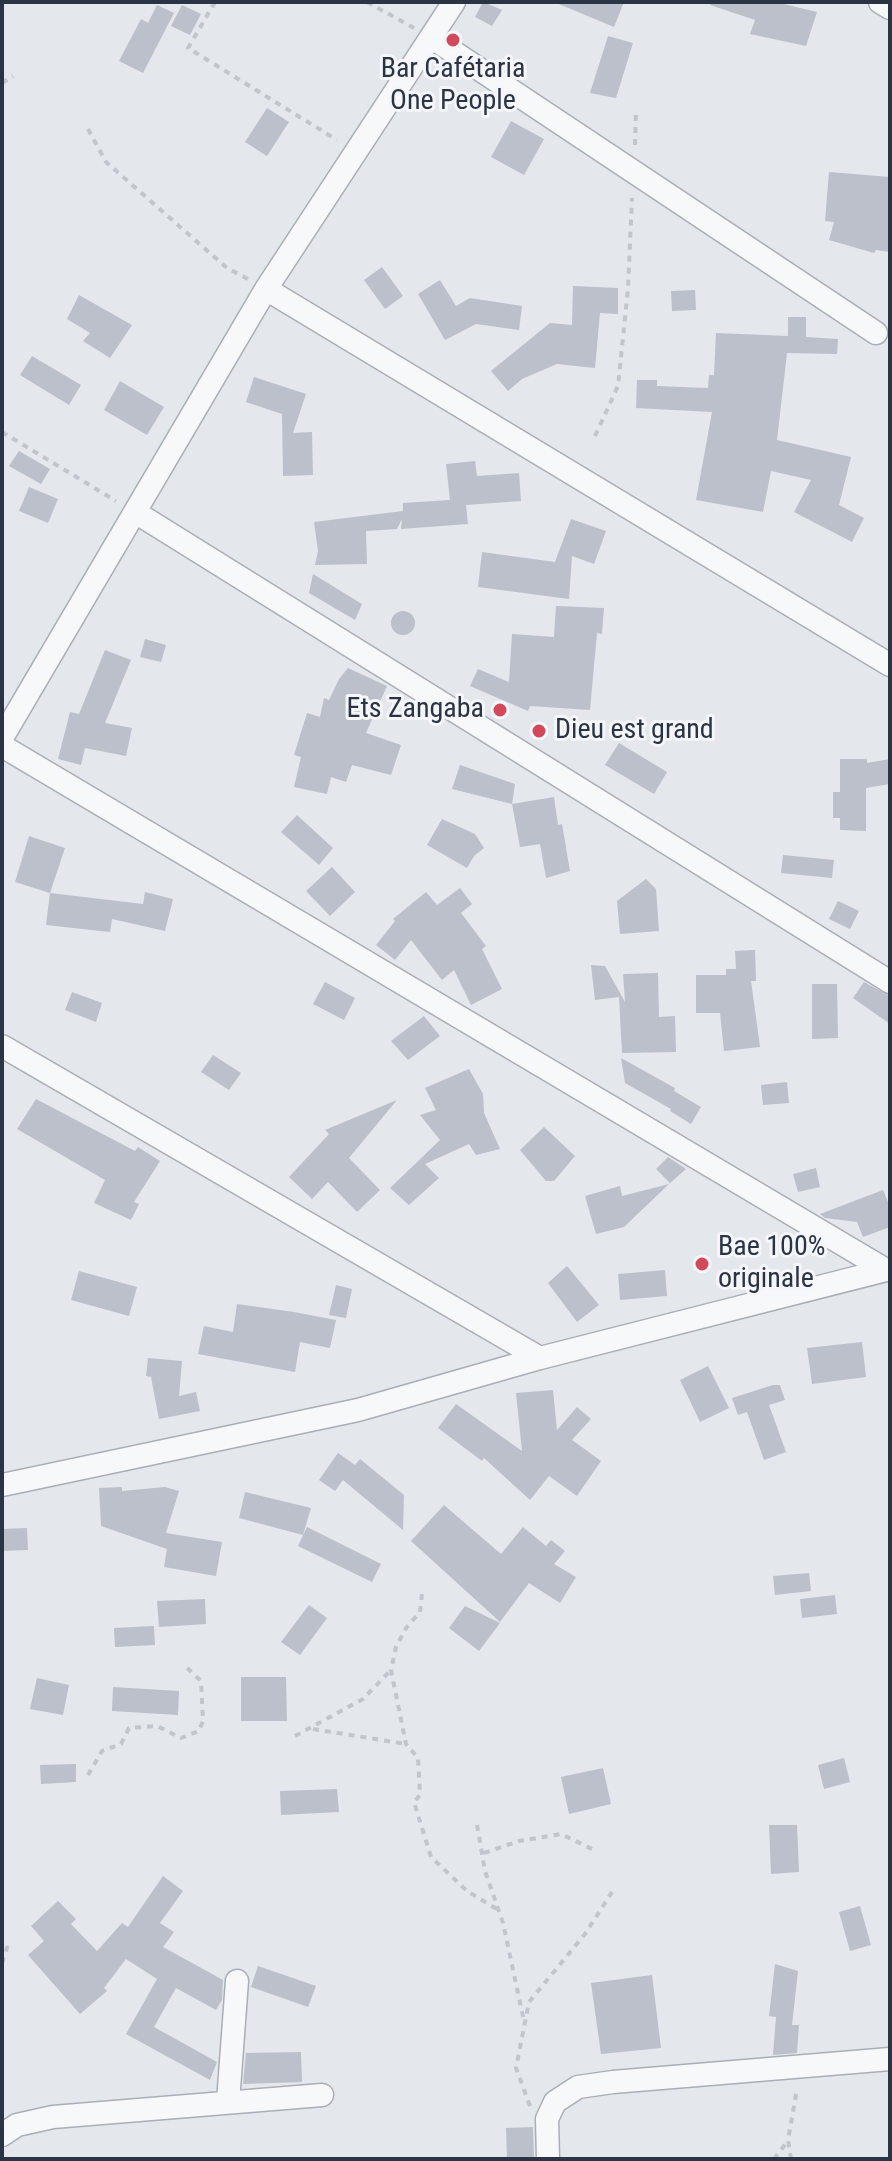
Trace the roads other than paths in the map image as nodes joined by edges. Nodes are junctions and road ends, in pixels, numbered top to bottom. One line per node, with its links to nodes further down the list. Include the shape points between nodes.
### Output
1 (454, 2): 4 (street)
2 (880, 2): 3 (street)
3 (890, 8)
4 (431, 37): 5 (street); 6 (street)
5 (266, 289): 7 (street); 8 (street)
6 (876, 333)
7 (135, 512): 9 (street); 11 (street)
8 (890, 665)
9 (2, 738)
10 (2, 746): 13 (street)
11 (890, 982)
12 (2, 1046): 14 (street)
13 (888, 1269): 14 (street)
14 (540, 1358): 15 (street, via 358,1410)
15 (2, 1485)
16 (237, 1981): 19 (street)
17 (890, 2059): 21 (street, via 578,2087 555,2102 547,2119)
18 (322, 2095): 19 (street)
19 (228, 2102): 20 (street, via 53,2117 17,2125)
20 (2, 2135)
21 (548, 2159)

